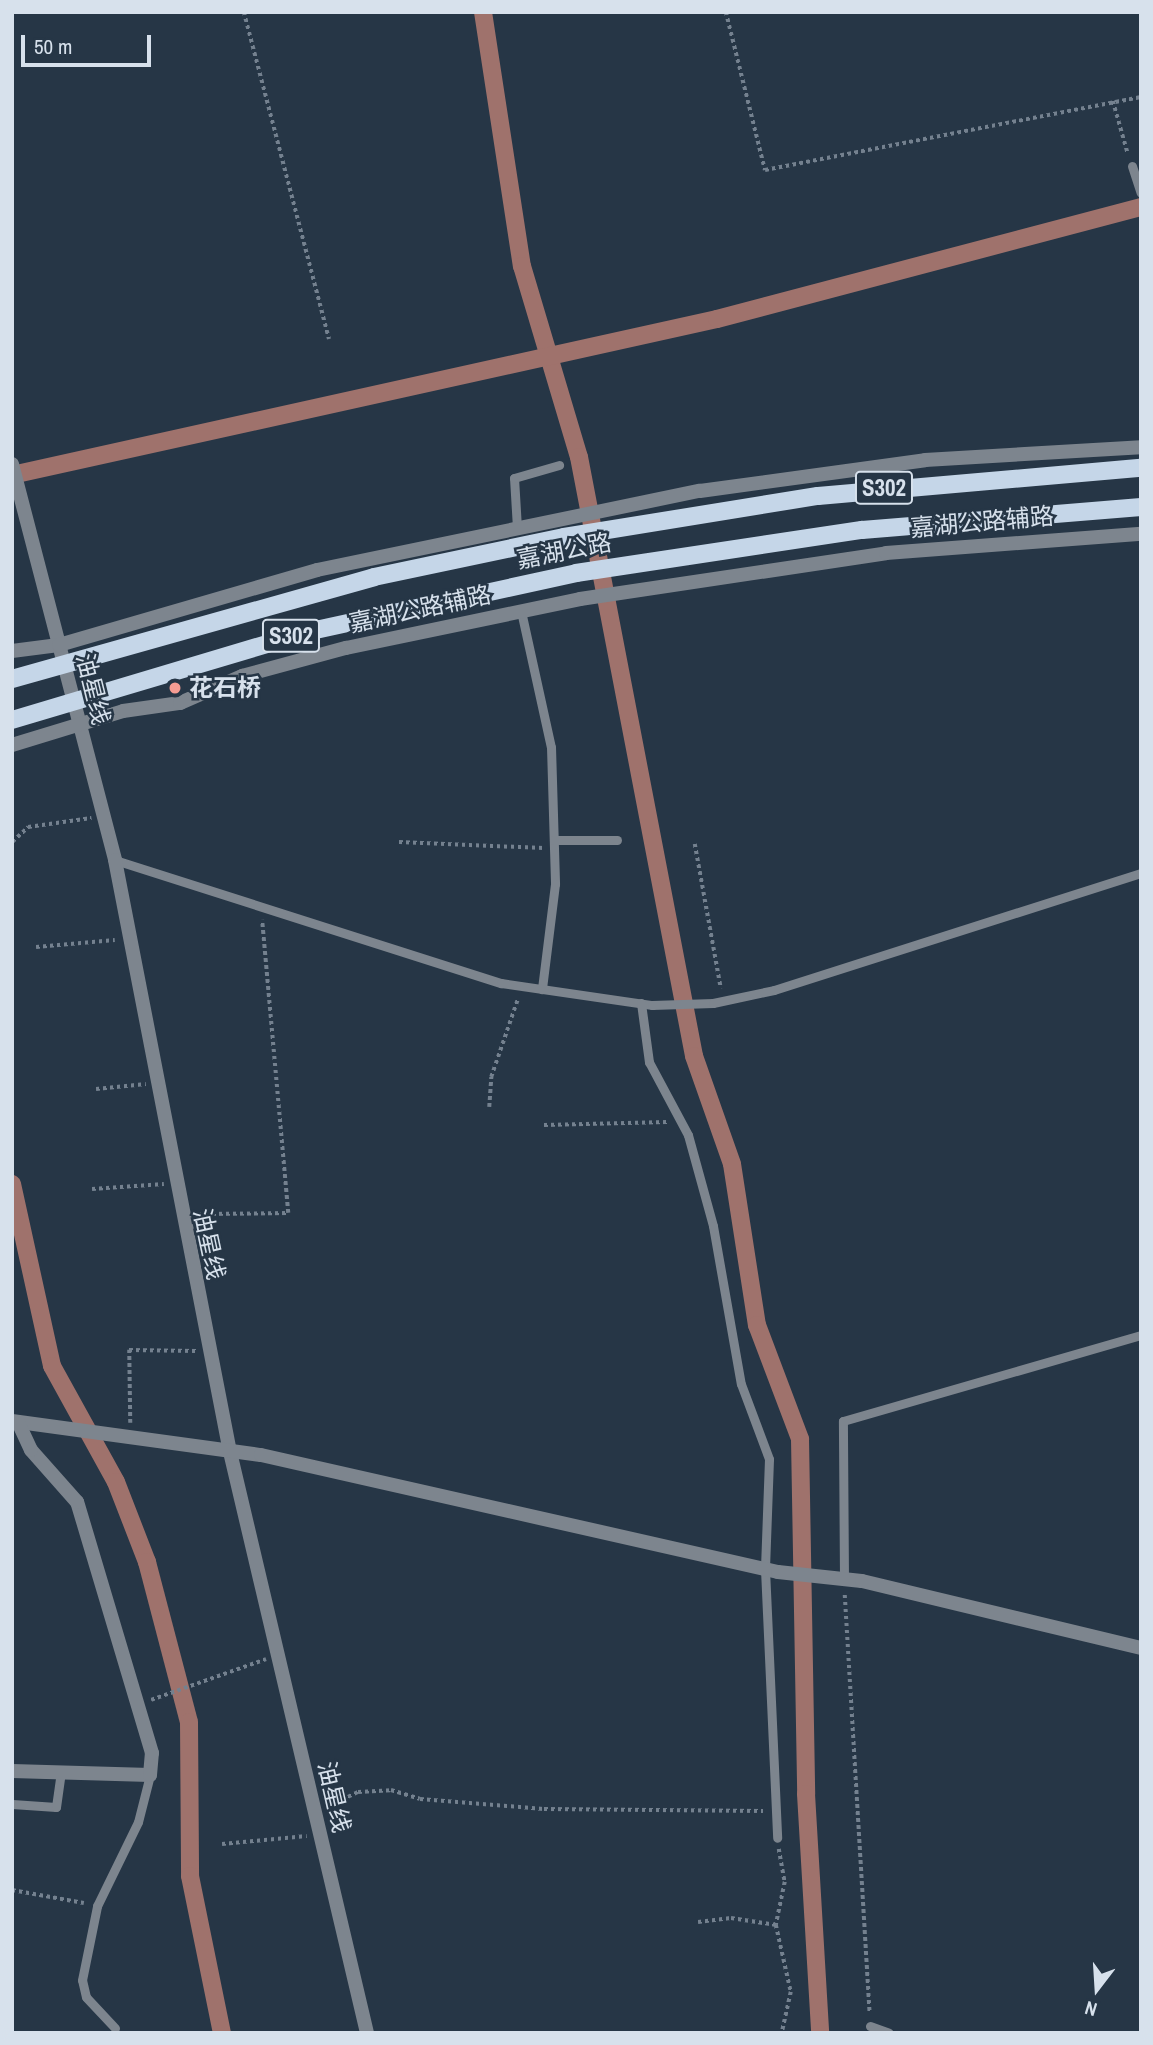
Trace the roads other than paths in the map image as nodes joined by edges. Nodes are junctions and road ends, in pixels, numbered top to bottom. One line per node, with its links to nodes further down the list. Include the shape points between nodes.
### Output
1 (1132, 166): 2 (lane)
2 (1141, 193)
3 (1141, 446): 8 (street, via 845,469)
4 (12, 464): 11 (street, 油星线)
5 (559, 465): 8 (lane, via 514,478)
6 (1141, 468): 13 (main road, 嘉湖公路 / S302, via 829,495 564,537 374,578)
7 (1141, 508): 15 (main road, 嘉湖公路 / S302, via 862,530 576,573 311,631)
8 (517, 528): 11 (street, via 237,590)
9 (1141, 534): 10 (street, 嘉湖公路辅路, via 899,552 644,587)
10 (521, 611): 17 (street, 嘉湖公路辅路, via 346,648 242,676 180,703); 20 (lane, via 551,747)
11 (60, 645): 12 (street); 13 (street, 油星线)
12 (12, 651)
13 (62, 663): 14 (main road, 嘉湖公路 / S302); 15 (street, 油星线)
14 (12, 680)
15 (72, 700): 16 (main road, 嘉湖公路 / S302); 17 (street, 油星线)
16 (12, 720)
17 (78, 725): 18 (street, 嘉湖公路辅路); 21 (street, 油星线)
18 (12, 745)
19 (617, 840): 20 (lane)
20 (554, 844): 23 (lane)
21 (115, 860): 23 (lane); 27 (street, 油星线, via 179,1214)
22 (1141, 873): 24 (lane, via 724,1001)
23 (542, 989): 24 (lane)
24 (646, 1004): 28 (lane, via 649,1062 683,1116 713,1226 741,1384 769,1459)
25 (1141, 1335): 29 (lane, via 842,1421)
26 (15, 1422): 27 (street); 33 (street, via 31,1450 77,1502 147,1723)
27 (230, 1452): 28 (street); 38 (street, 油星线)
28 (772, 1571): 29 (street); 35 (lane)
29 (838, 1578): 30 (street)
30 (1141, 1648)
31 (12, 1772): 32 (street)
32 (61, 1773): 33 (street); 34 (lane, via 56,1807)
33 (150, 1775): 37 (lane, via 138,1822 97,1906 82,1980 86,1997)
34 (12, 1804)
35 (777, 1838)
36 (870, 2026): 39 (lane)
37 (115, 2028)
38 (367, 2033)
39 (889, 2033)

